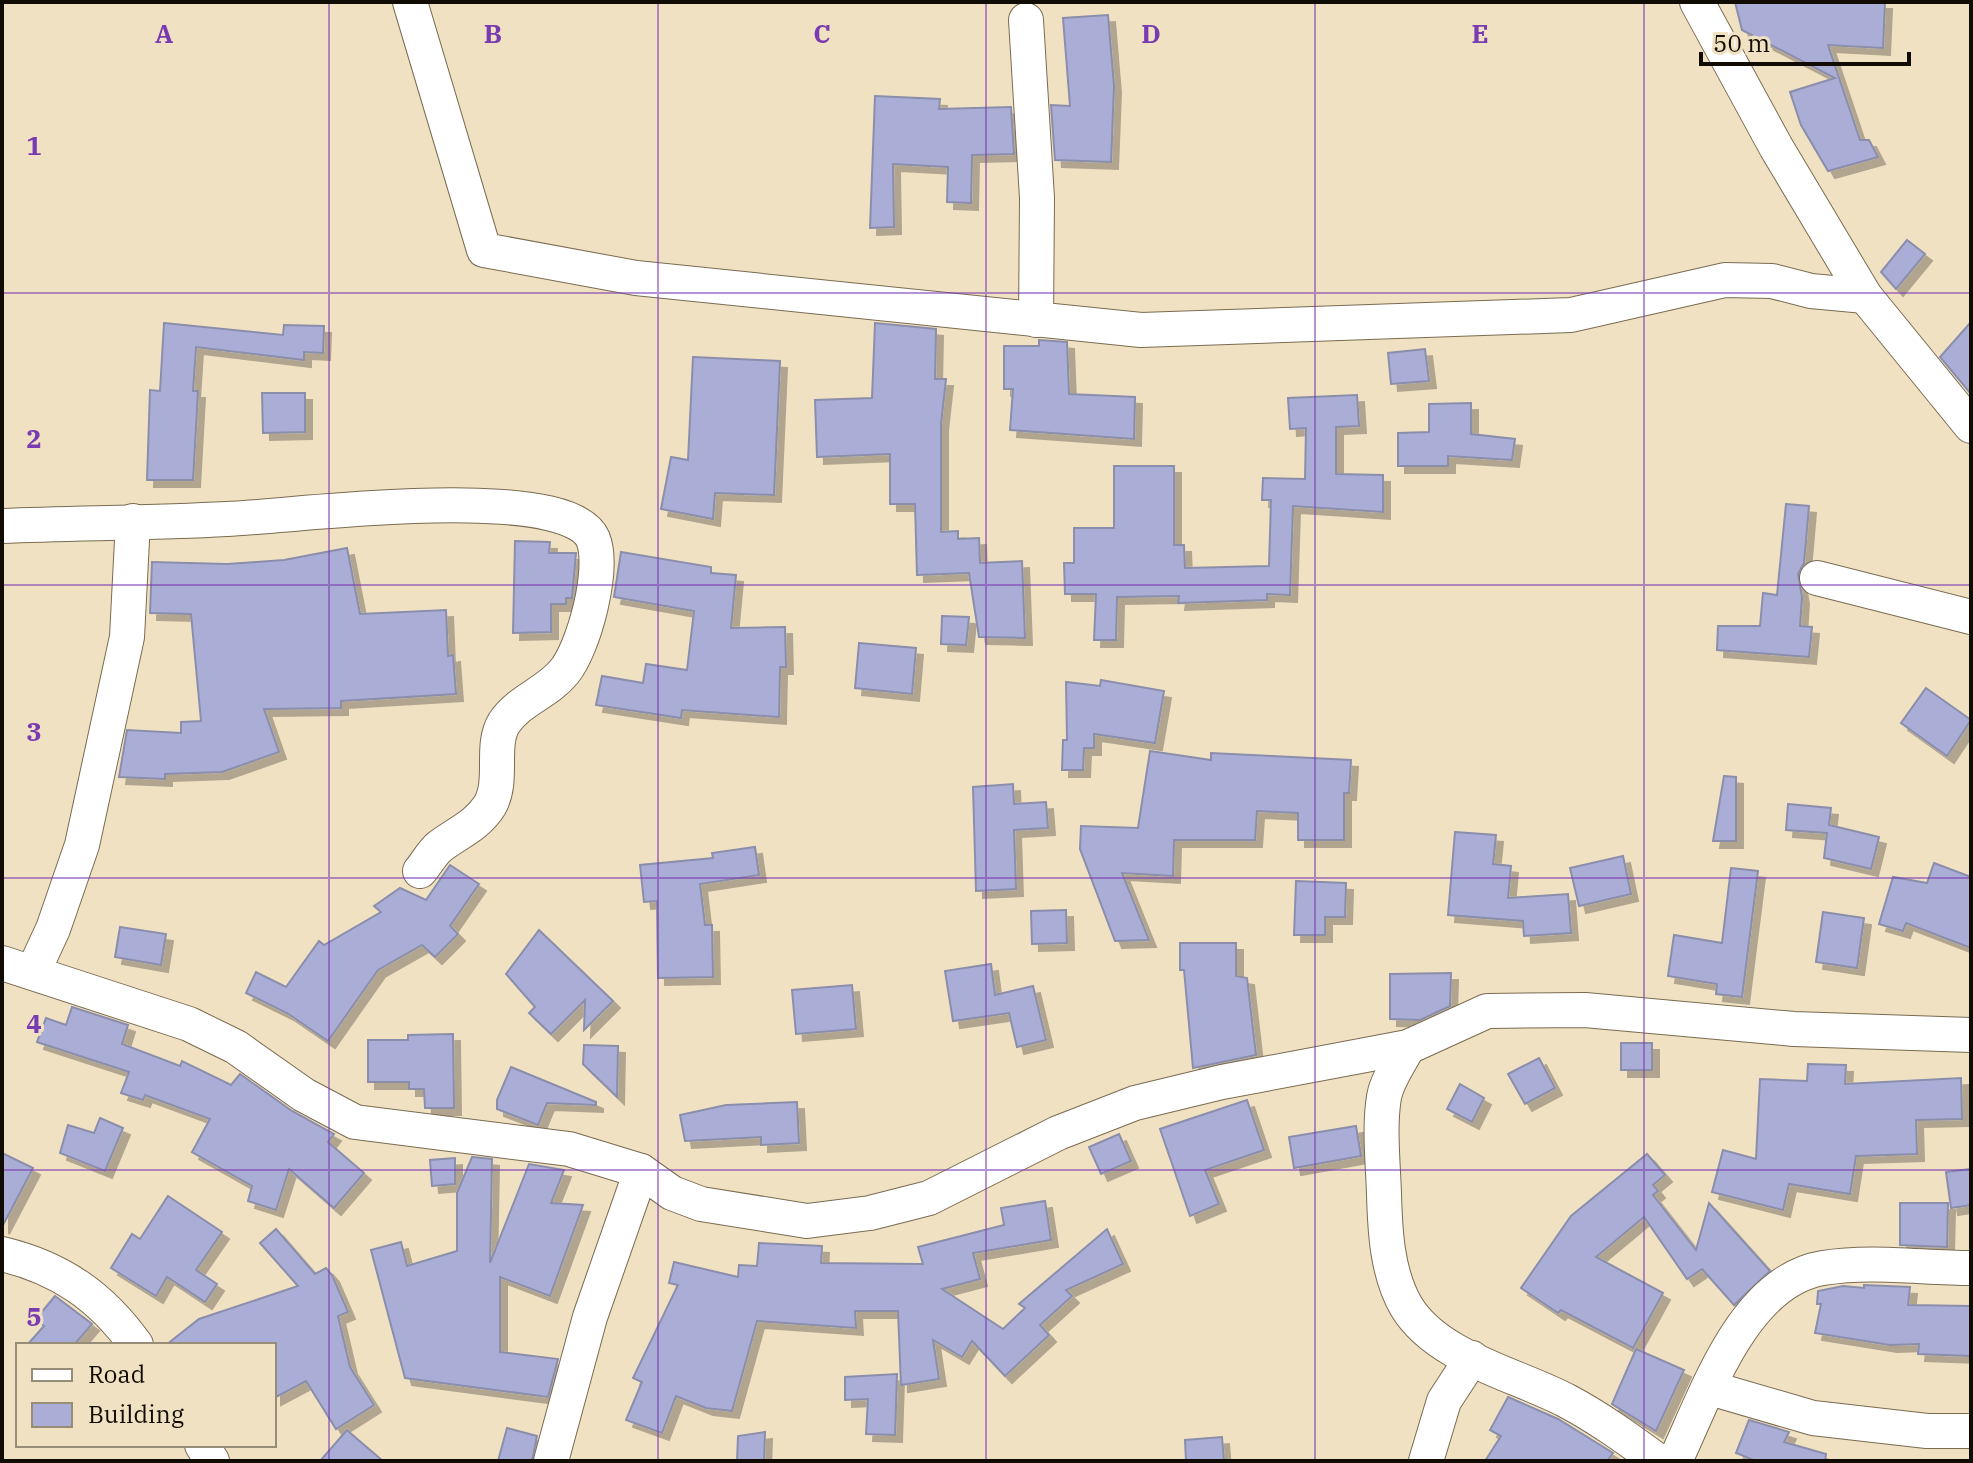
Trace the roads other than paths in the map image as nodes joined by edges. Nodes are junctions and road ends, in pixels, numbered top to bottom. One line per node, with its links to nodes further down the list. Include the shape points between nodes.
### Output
1 (410, 2): 5 (street, via 484,250 636,278)
2 (1697, 2): 4 (street)
3 (1026, 20): 5 (street, via 1037,198)
4 (1865, 296): 5 (street, via 1772,281 1725,280 1571,315 1141,330); 6 (street)
5 (1036, 320)
6 (1971, 426)
7 (133, 521): 8 (street); 11 (street, via 442,504 513,507 559,516 578,523 592,537 597,583 566,671 512,713 502,727 498,785 489,806); 12 (street, via 127,637 82,845 53,929)
8 (2, 526)
9 (1817, 578): 10 (street)
10 (1971, 617)
11 (420, 871)
12 (17, 967): 15 (street, via 189,1024 236,1047 304,1095 355,1122 523,1140)
13 (1971, 1035): 14 (street, via 1794,1029 1522,1009 1487,1011)
14 (1408, 1047): 15 (street, via 1135,1103 1058,1133 929,1198 870,1213 807,1221 749,1214 672,1193); 19 (street, via 1384,1094 1385,1211 1392,1269 1406,1306 1428,1333)
15 (641, 1171): 22 (street, via 590,1317)
16 (2, 1254): 18 (street, via 79,1284)
17 (1971, 1268): 20 (street, via 1868,1265 1821,1268 1786,1279 1750,1315)
18 (134, 1343)
19 (1472, 1358): 23 (street, via 1444,1401); 24 (street, via 1566,1400)
20 (1710, 1388): 21 (street, via 1813,1418); 25 (street)
21 (1971, 1431)
22 (551, 1461)
23 (1426, 1461)
24 (1658, 1461)
25 (1675, 1461)

